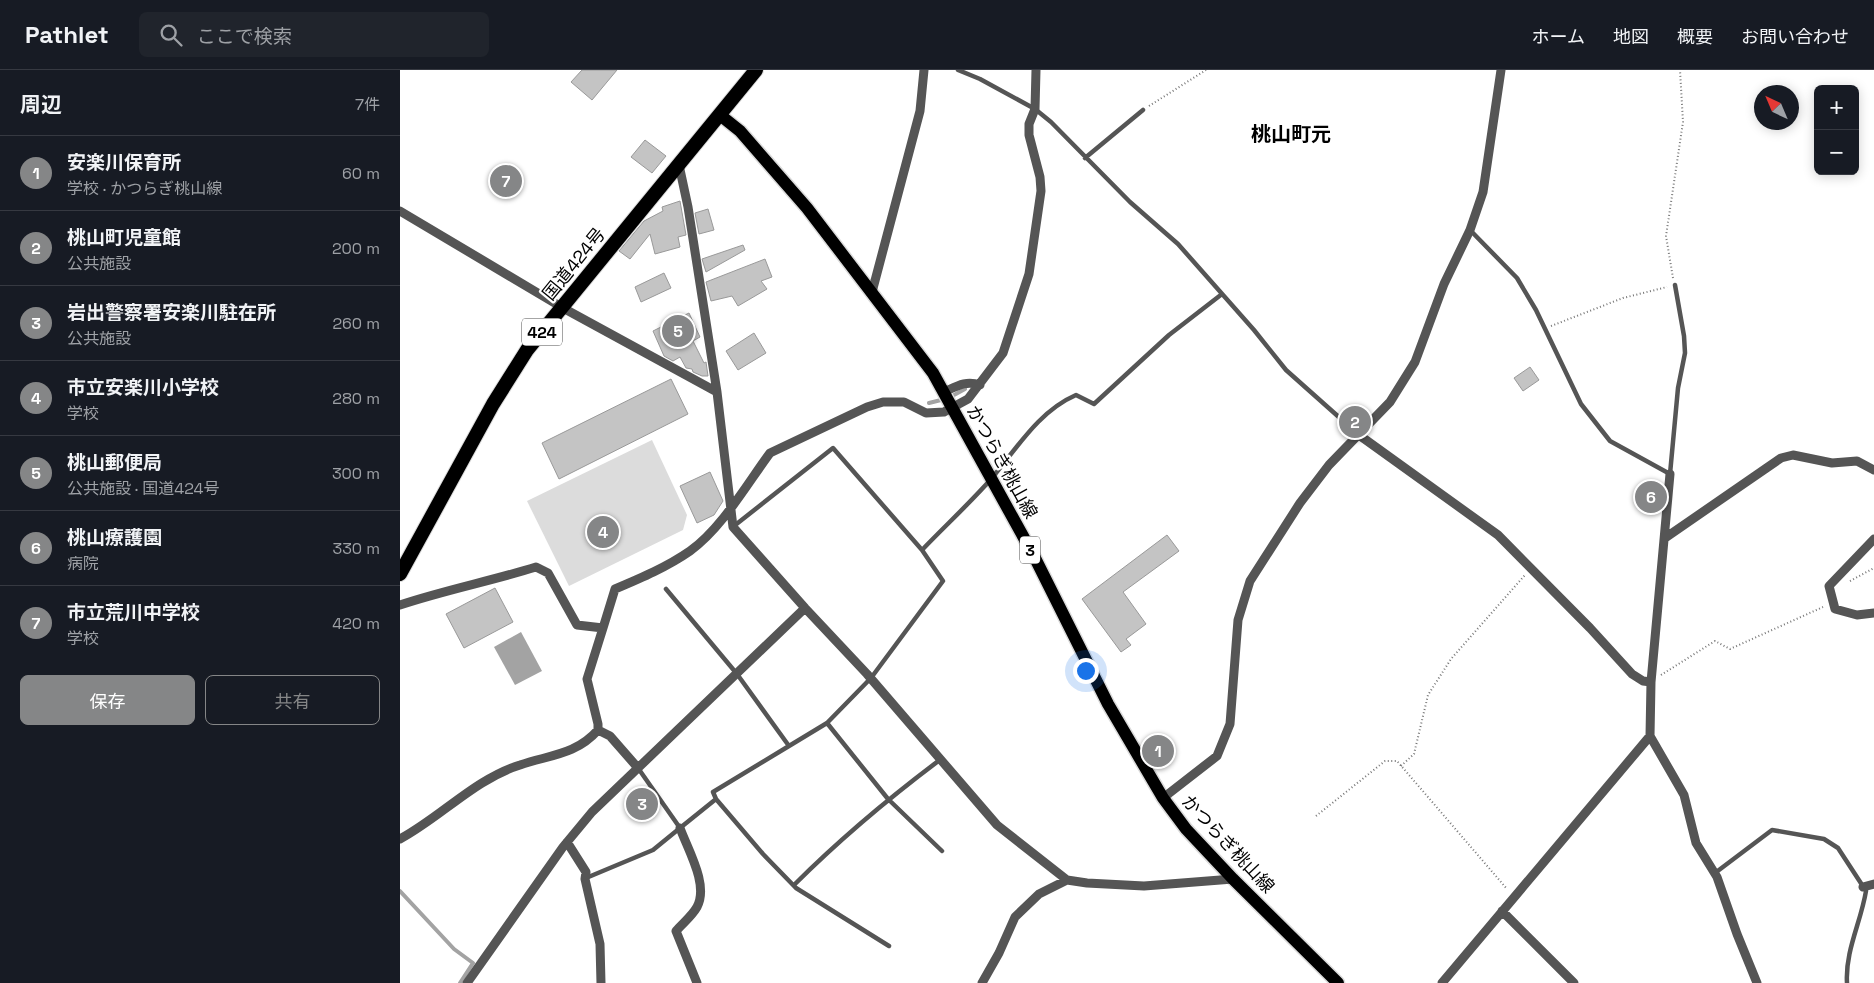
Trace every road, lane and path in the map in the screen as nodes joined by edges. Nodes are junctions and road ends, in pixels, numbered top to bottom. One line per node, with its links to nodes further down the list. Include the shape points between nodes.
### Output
1 (756, 70): 10 (highway, 国道424号 / 424)
2 (924, 70): 16 (street, via 920,111)
3 (958, 70): 8 (lane)
4 (1036, 70): 8 (street)
5 (1206, 70): 9 (path)
6 (1501, 70): 14 (street, via 1483,192)
7 (1680, 70): 15 (path, via 1683,122 1666,236)
8 (1034, 109): 11 (lane); 20 (street, via 1029,135 1041,191 1030,274 1003,353)
9 (1143, 110): 11 (lane)
10 (720, 115): 12 (highway, 国道424号 / 424); 16 (main road, かつらぎ桃山線 / 3, via 740,132 808,208)
11 (1085, 158): 17 (lane, via 1178,244)
12 (679, 165): 18 (highway, 国道424号 / 424); 21 (street)
13 (400, 211): 18 (street)
14 (1470, 230): 19 (lane, via 1517,278); 24 (street, via 1444,284 1415,362 1390,402)
15 (1675, 285): 19 (path, via 1623,298); 26 (lane, via 1685,353 1678,388)
16 (872, 292): 22 (main road, かつらぎ桃山線 / 3, via 933,372)
17 (1222, 294): 24 (lane, via 1286,370); 27 (lane, via 1169,335 1094,404 1076,395 1064,400 1035,424)
18 (563, 308): 21 (street); 35 (highway, 国道424号 / 424, via 527,350 493,404)
19 (1545, 329): 26 (lane, via 1581,404 1610,441)
20 (980, 385): 22 (street, via 963,383); 23 (street, via 968,399)
21 (717, 392): 28 (street)
22 (944, 392): 23 (main road, かつらぎ桃山線 / 3)
23 (953, 408): 27 (main road, かつらぎ桃山線 / 3); 28 (street, via 935,414 904,402 867,406 770,453)
24 (1358, 435): 33 (street, via 1482,522); 53 (street, via 1329,465 1300,503 1250,581 1238,620 1230,724 1217,756)
25 (1874, 470): 30 (street, via 1857,461 1832,463 1793,455 1780,458)
26 (1670, 474): 30 (street)
27 (991, 479): 32 (lane); 53 (main road, かつらぎ桃山線 / 3, via 1108,704)
28 (731, 507): 29 (street); 42 (street, via 690,550 615,589)
29 (733, 527): 32 (lane, via 833,448); 40 (street)
30 (1665, 538): 45 (street)
31 (1874, 539): 38 (street, via 1829,586)
32 (922, 550): 44 (lane, via 943,581)
33 (1531, 568): 45 (street, via 1632,674); 51 (path, via 1447,666 1428,695 1414,754)
34 (1874, 568): 36 (path)
35 (400, 574)
36 (1845, 586)
37 (666, 588): 43 (lane)
38 (1833, 600): 41 (street, via 1835,609 1849,614); 45 (path, via 1817,611 1730,649 1715,641)
39 (400, 605): 42 (street, via 536,567 548,573 577,625)
40 (805, 608): 43 (street); 44 (street)
41 (1874, 613)
42 (603, 628): 47 (street, via 587,679)
43 (737, 674): 49 (lane); 52 (street)
44 (872, 678): 46 (lane); 50 (street)
45 (1651, 682): 48 (street)
46 (827, 723): 49 (lane); 55 (lane)
47 (598, 730): 52 (street, via 610,736); 58 (street, via 564,754 506,770)
48 (1650, 736): 61 (street, via 1684,795 1696,843); 68 (street)
49 (789, 746): 54 (lane, via 713,792)
50 (941, 759): 55 (lane); 64 (street, via 997,824)
51 (1400, 766): 56 (path, via 1396,761 1385,761); 68 (path)
52 (638, 768): 57 (lane); 59 (street, via 592,812)
53 (1163, 798): 63 (main road, かつらぎ桃山線 / 3, via 1186,829)
54 (716, 799): 57 (lane); 66 (lane)
55 (888, 799): 60 (lane); 66 (lane, via 836,843)
56 (1316, 816)
57 (680, 828): 62 (lane, via 652,850); 73 (street, via 699,877 701,894 698,906 676,931)
58 (400, 839)
59 (567, 842): 62 (street, via 586,872); 71 (street)
60 (942, 851)
61 (1715, 873): 67 (lane, via 1772,830 1824,839 1838,848); 78 (street)
62 (585, 879): 72 (street, via 600,944)
63 (1233, 879): 64 (street, via 1144,886); 75 (main road, かつらぎ桃山線 / 3)
64 (1067, 880): 74 (street, via 1039,894 1015,917 1000,953)
65 (1874, 884): 67 (street)
66 (794, 885): 70 (lane)
67 (1864, 888): 79 (lane, via 1863,909 1846,964)
68 (1514, 896): 69 (street)
69 (1502, 911): 76 (street); 77 (street)
70 (889, 946)
71 (467, 983)
72 (600, 983)
73 (697, 983)
74 (982, 983)
75 (1338, 983)
76 (1442, 983)
77 (1574, 983)
78 (1757, 983)
79 (1847, 983)

